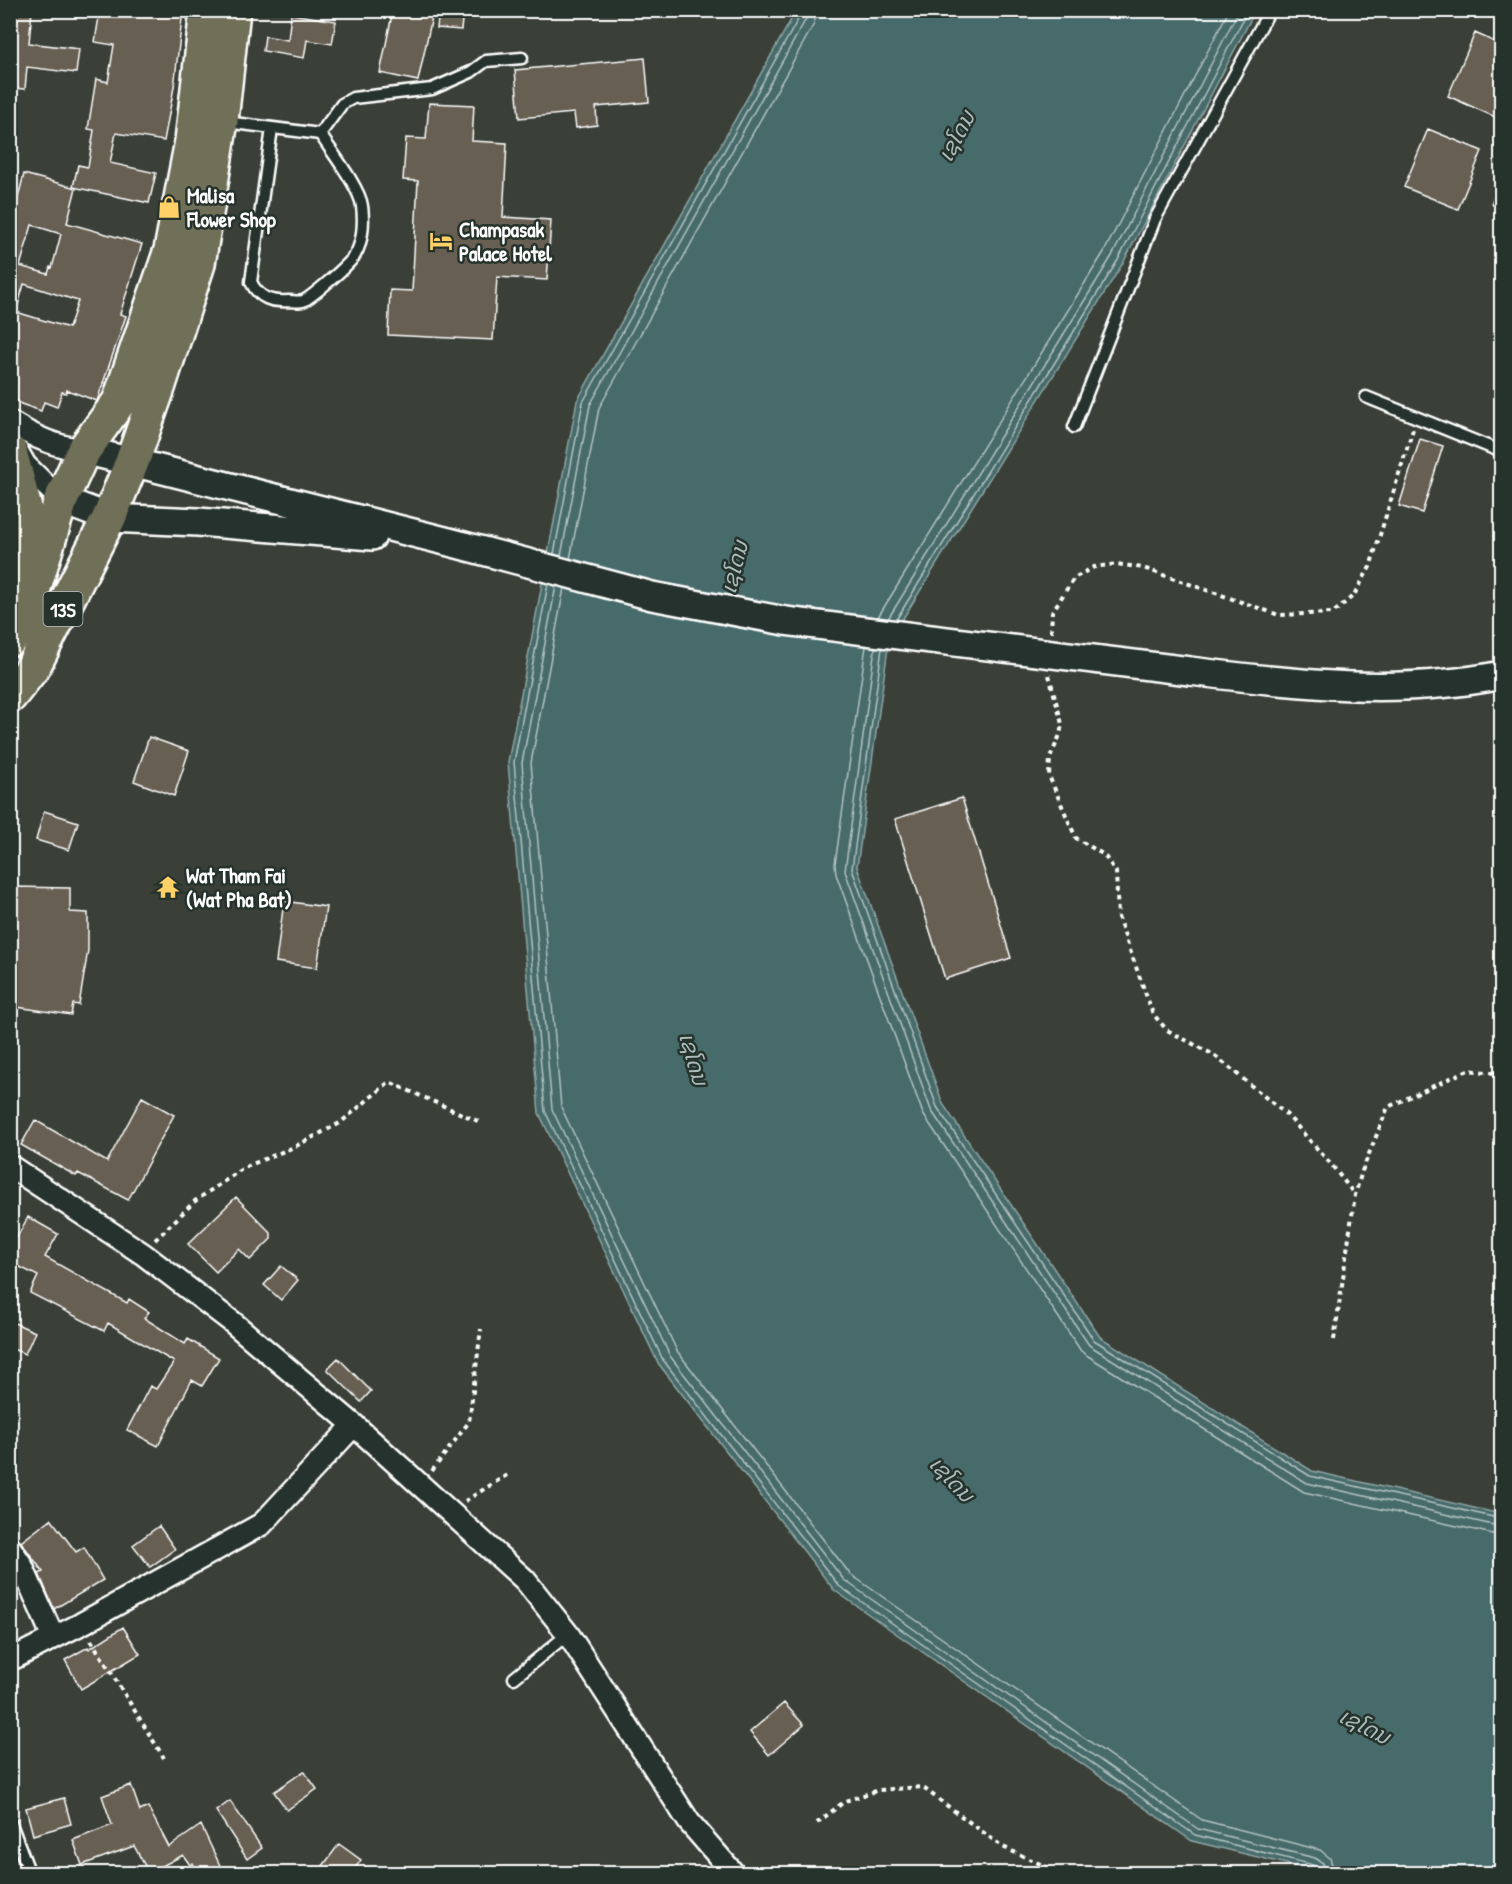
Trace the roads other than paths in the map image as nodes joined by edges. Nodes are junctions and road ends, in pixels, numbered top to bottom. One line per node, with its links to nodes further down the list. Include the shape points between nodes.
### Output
1 (207, 10): 12 (highway, 13S, via 192,141 171,250 119,402)
2 (233, 10): 5 (highway, 13S)
3 (1270, 10): 10 (lane, via 1155,219)
4 (522, 58): 7 (lane, via 486,61 432,89 353,98 342,104)
5 (221, 121): 6 (lane); 15 (highway, 13S, via 198,264)
6 (272, 128): 7 (lane); 7 (lane, via 251,282 261,296 275,302 302,301 348,265 360,246 362,204)
7 (320, 134)
8 (1366, 397): 14 (lane)
9 (10, 422): 12 (street, via 37,438)
10 (1074, 426)
11 (10, 440): 16 (street, via 25,465)
12 (84, 450): 15 (street); 16 (highway, 13S)
13 (10, 452): 19 (highway, via 26,512 30,564)
14 (1502, 452)
15 (132, 462): 17 (highway, 13S); 18 (street)
16 (60, 500): 17 (street); 19 (highway, 13S)
17 (109, 518): 18 (street); 21 (highway, 13S, via 33,667)
18 (453, 543): 20 (street, bridge, via 652,596 785,621 1278,682 1417,687)
19 (18, 628)
20 (1502, 675)
21 (10, 696)
22 (10, 1166): 23 (street, via 143,1254 231,1321)
23 (354, 1425): 25 (street, via 525,1580); 26 (street, via 262,1524)
24 (10, 1548): 26 (street)
25 (568, 1634): 28 (lane); 31 (street, via 689,1822)
26 (53, 1637): 27 (street)
27 (10, 1660)
28 (514, 1678)
29 (10, 1821): 30 (lane)
30 (30, 1874)
31 (734, 1874)

